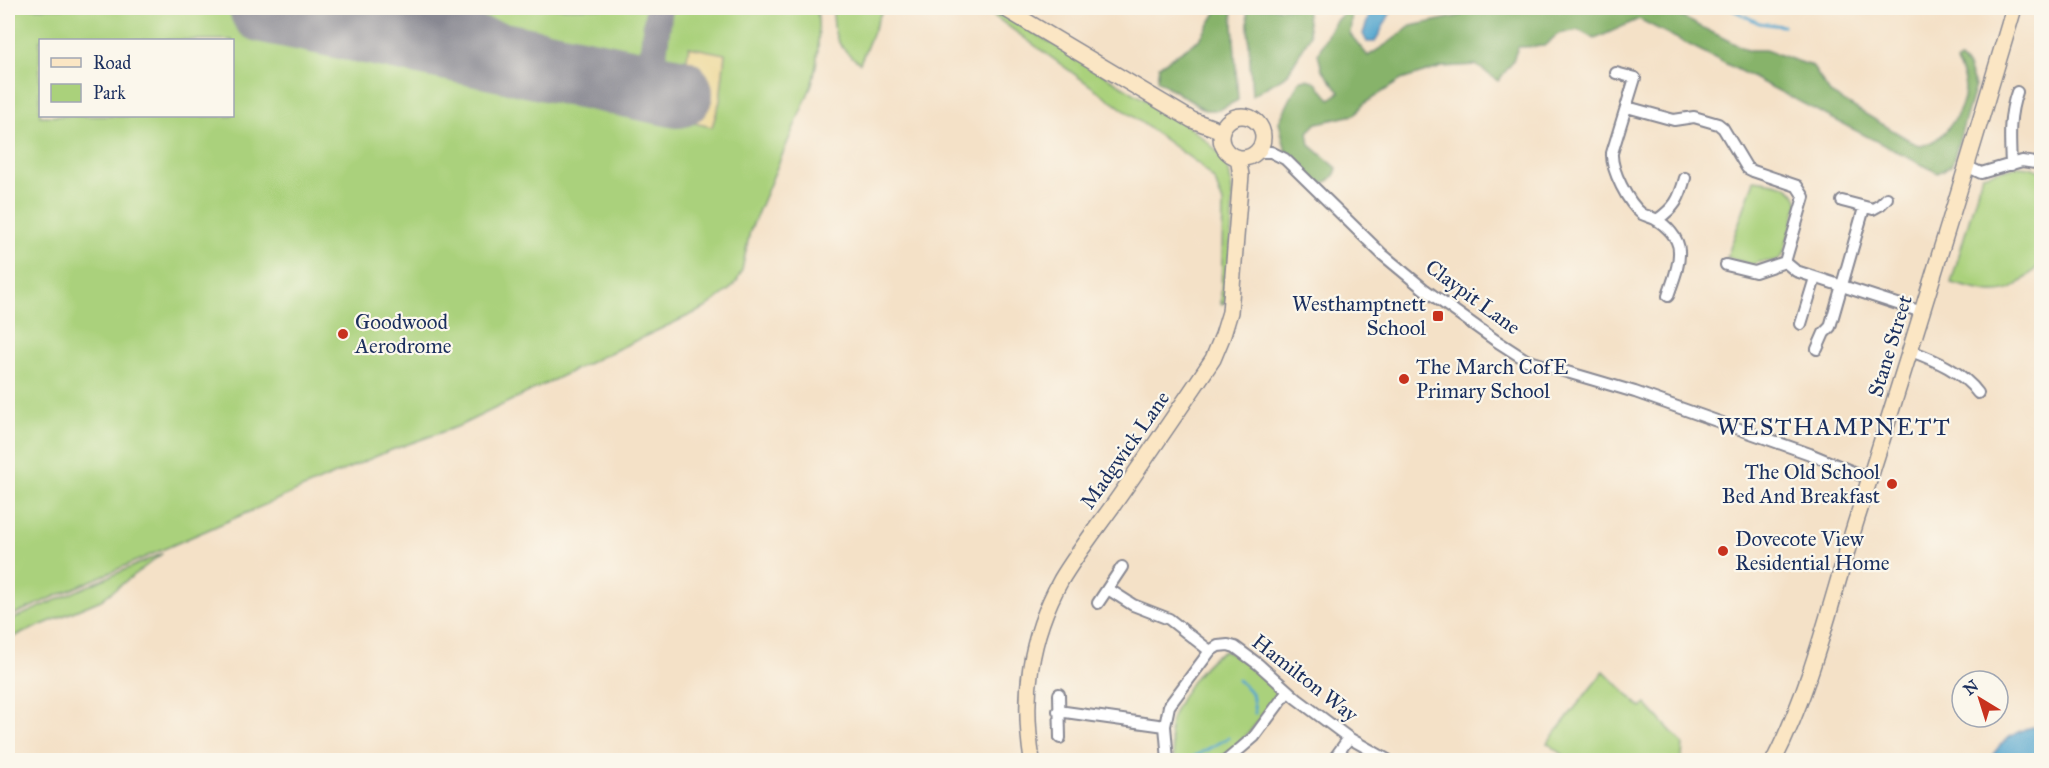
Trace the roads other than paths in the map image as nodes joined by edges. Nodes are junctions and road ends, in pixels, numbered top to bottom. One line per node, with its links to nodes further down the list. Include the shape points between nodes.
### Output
1 (1004, 8): 6 (street, via 1192,120)
2 (2014, 8): 11 (street, Stane Street)
3 (1616, 73): 5 (street, via 1635,78)
4 (2017, 92): 10 (street, via 2009,126)
5 (1627, 107): 16 (street, via 1612,162 1630,200 1643,214); 17 (street, via 1674,120 1695,117 1718,124 1747,168 1797,186 1804,197)
6 (1222, 131): 7 (street, via 1238,117 1254,120 1263,134); 8 (street, via 1224,148)
7 (1257, 152): 8 (street); 27 (street, Claypit Lane, via 1272,152 1285,159 1383,255 1526,360 1635,392)
8 (1238, 158): 38 (street, Madgwick Lane, via 1241,174 1230,312 1224,335 1213,359 1076,557 1050,602 1041,622 1027,685)
9 (2042, 164): 10 (street, via 2022,161)
10 (2011, 165): 11 (street, via 1981,173)
11 (1966, 166): 22 (street, Stane Street)
12 (1684, 178): 16 (street, via 1680,198)
13 (1887, 198): 15 (street, via 1873,209)
14 (1842, 201): 15 (street)
15 (1864, 208): 20 (street)
16 (1657, 220): 21 (street, via 1674,236 1680,250)
17 (1785, 262): 18 (street, via 1755,273); 19 (street)
18 (1725, 265)
19 (1815, 278): 20 (street); 23 (street)
20 (1842, 286): 22 (street); 24 (street, via 1830,327)
21 (1668, 296)
22 (1922, 312): 25 (street, Stane Street)
23 (1801, 324)
24 (1817, 349)
25 (1911, 351): 26 (street, via 1937,361 1972,384); 27 (street, Stane Street)
26 (1978, 393)
27 (1870, 479): 43 (street, Stane Street, via 1815,663)
28 (1122, 567): 29 (street)
29 (1108, 589): 30 (street); 31 (street, via 1133,605 1169,619)
30 (1098, 603)
31 (1210, 651): 32 (street, Hamilton Way, via 1218,646 1235,647); 35 (street, via 1169,705)
32 (1288, 691): 37 (street, Hamilton Way); 40 (street, via 1254,737)
33 (1059, 694): 34 (street)
34 (1058, 711): 35 (street); 36 (street)
35 (1165, 726): 39 (street)
36 (1060, 738)
37 (1349, 738): 41 (street); 42 (street, Hamilton Way)
38 (1032, 760)
39 (1168, 760)
40 (1227, 760)
41 (1333, 760)
42 (1388, 760)
43 (1774, 760)

